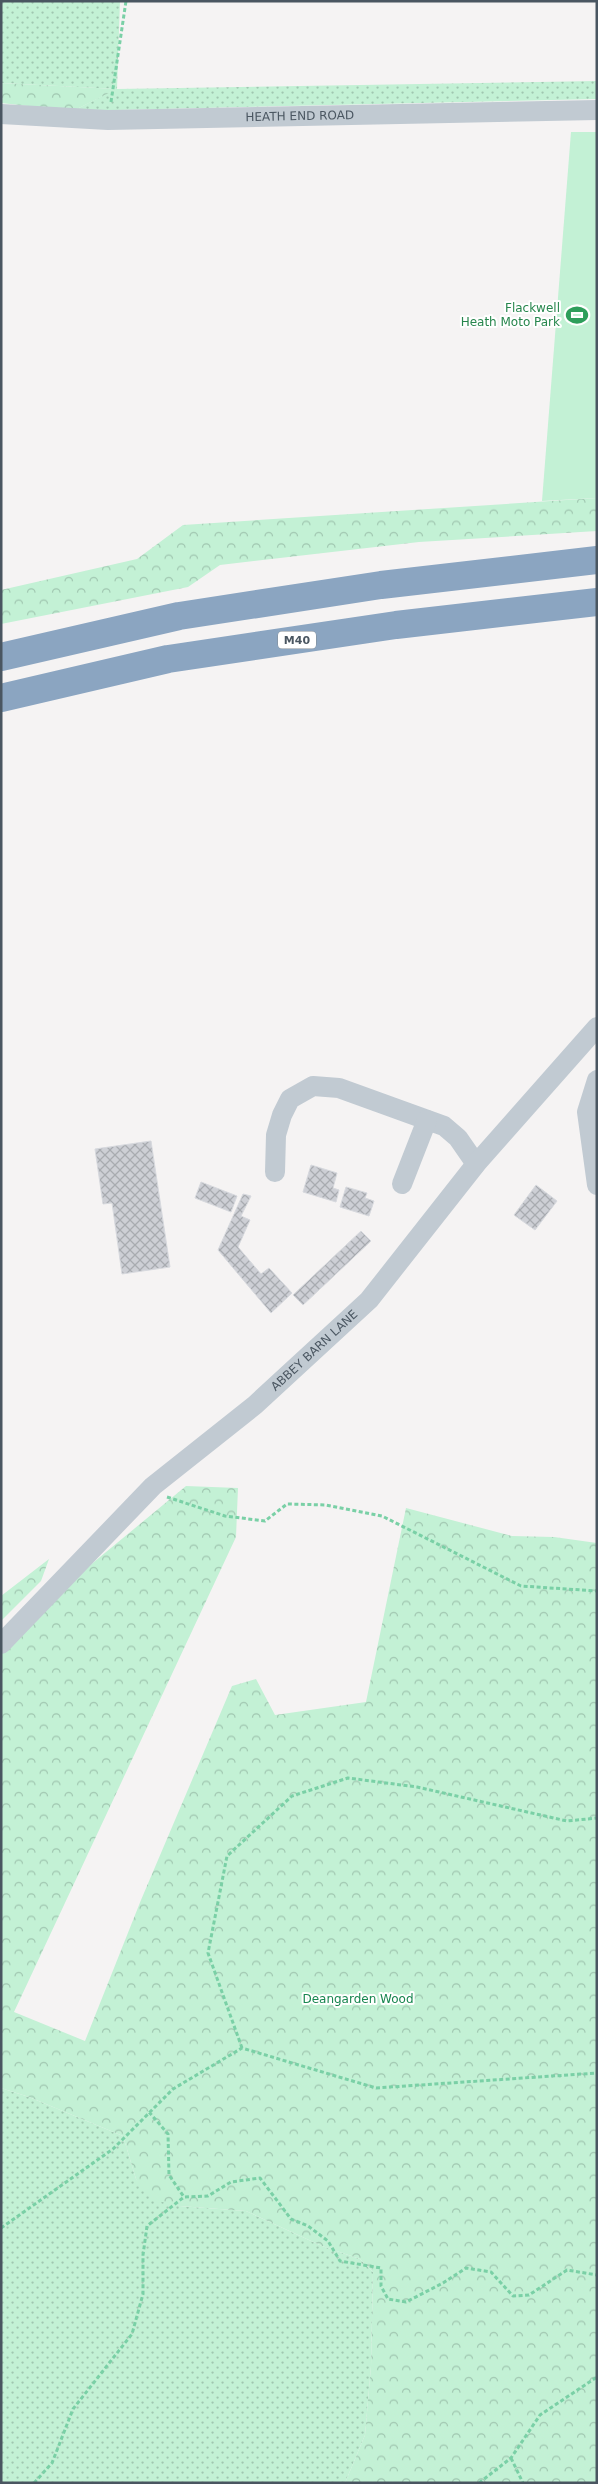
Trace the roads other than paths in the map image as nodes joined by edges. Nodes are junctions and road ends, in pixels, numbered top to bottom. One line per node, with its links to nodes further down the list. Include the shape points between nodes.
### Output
1 (597, 110): 2 (street, HEATH END ROAD, via 108,120)
2 (1, 114)
3 (597, 560): 5 (highway, via 381,585 179,616)
4 (597, 602): 6 (highway, M40, via 396,625 168,660)
5 (1, 656)
6 (1, 698)
7 (597, 1027): 10 (street, ABBEY BARN LANE)
8 (597, 1080): 13 (street, via 587,1112)
9 (427, 1120): 10 (street, via 444,1126 458,1138); 11 (street, via 338,1088 313,1086 290,1099 282,1115 276,1135); 12 (street)
10 (476, 1164): 14 (street, ABBEY BARN LANE, via 369,1300 255,1405 153,1486)
11 (275, 1172)
12 (402, 1184)
13 (597, 1184)
14 (1, 1644)

